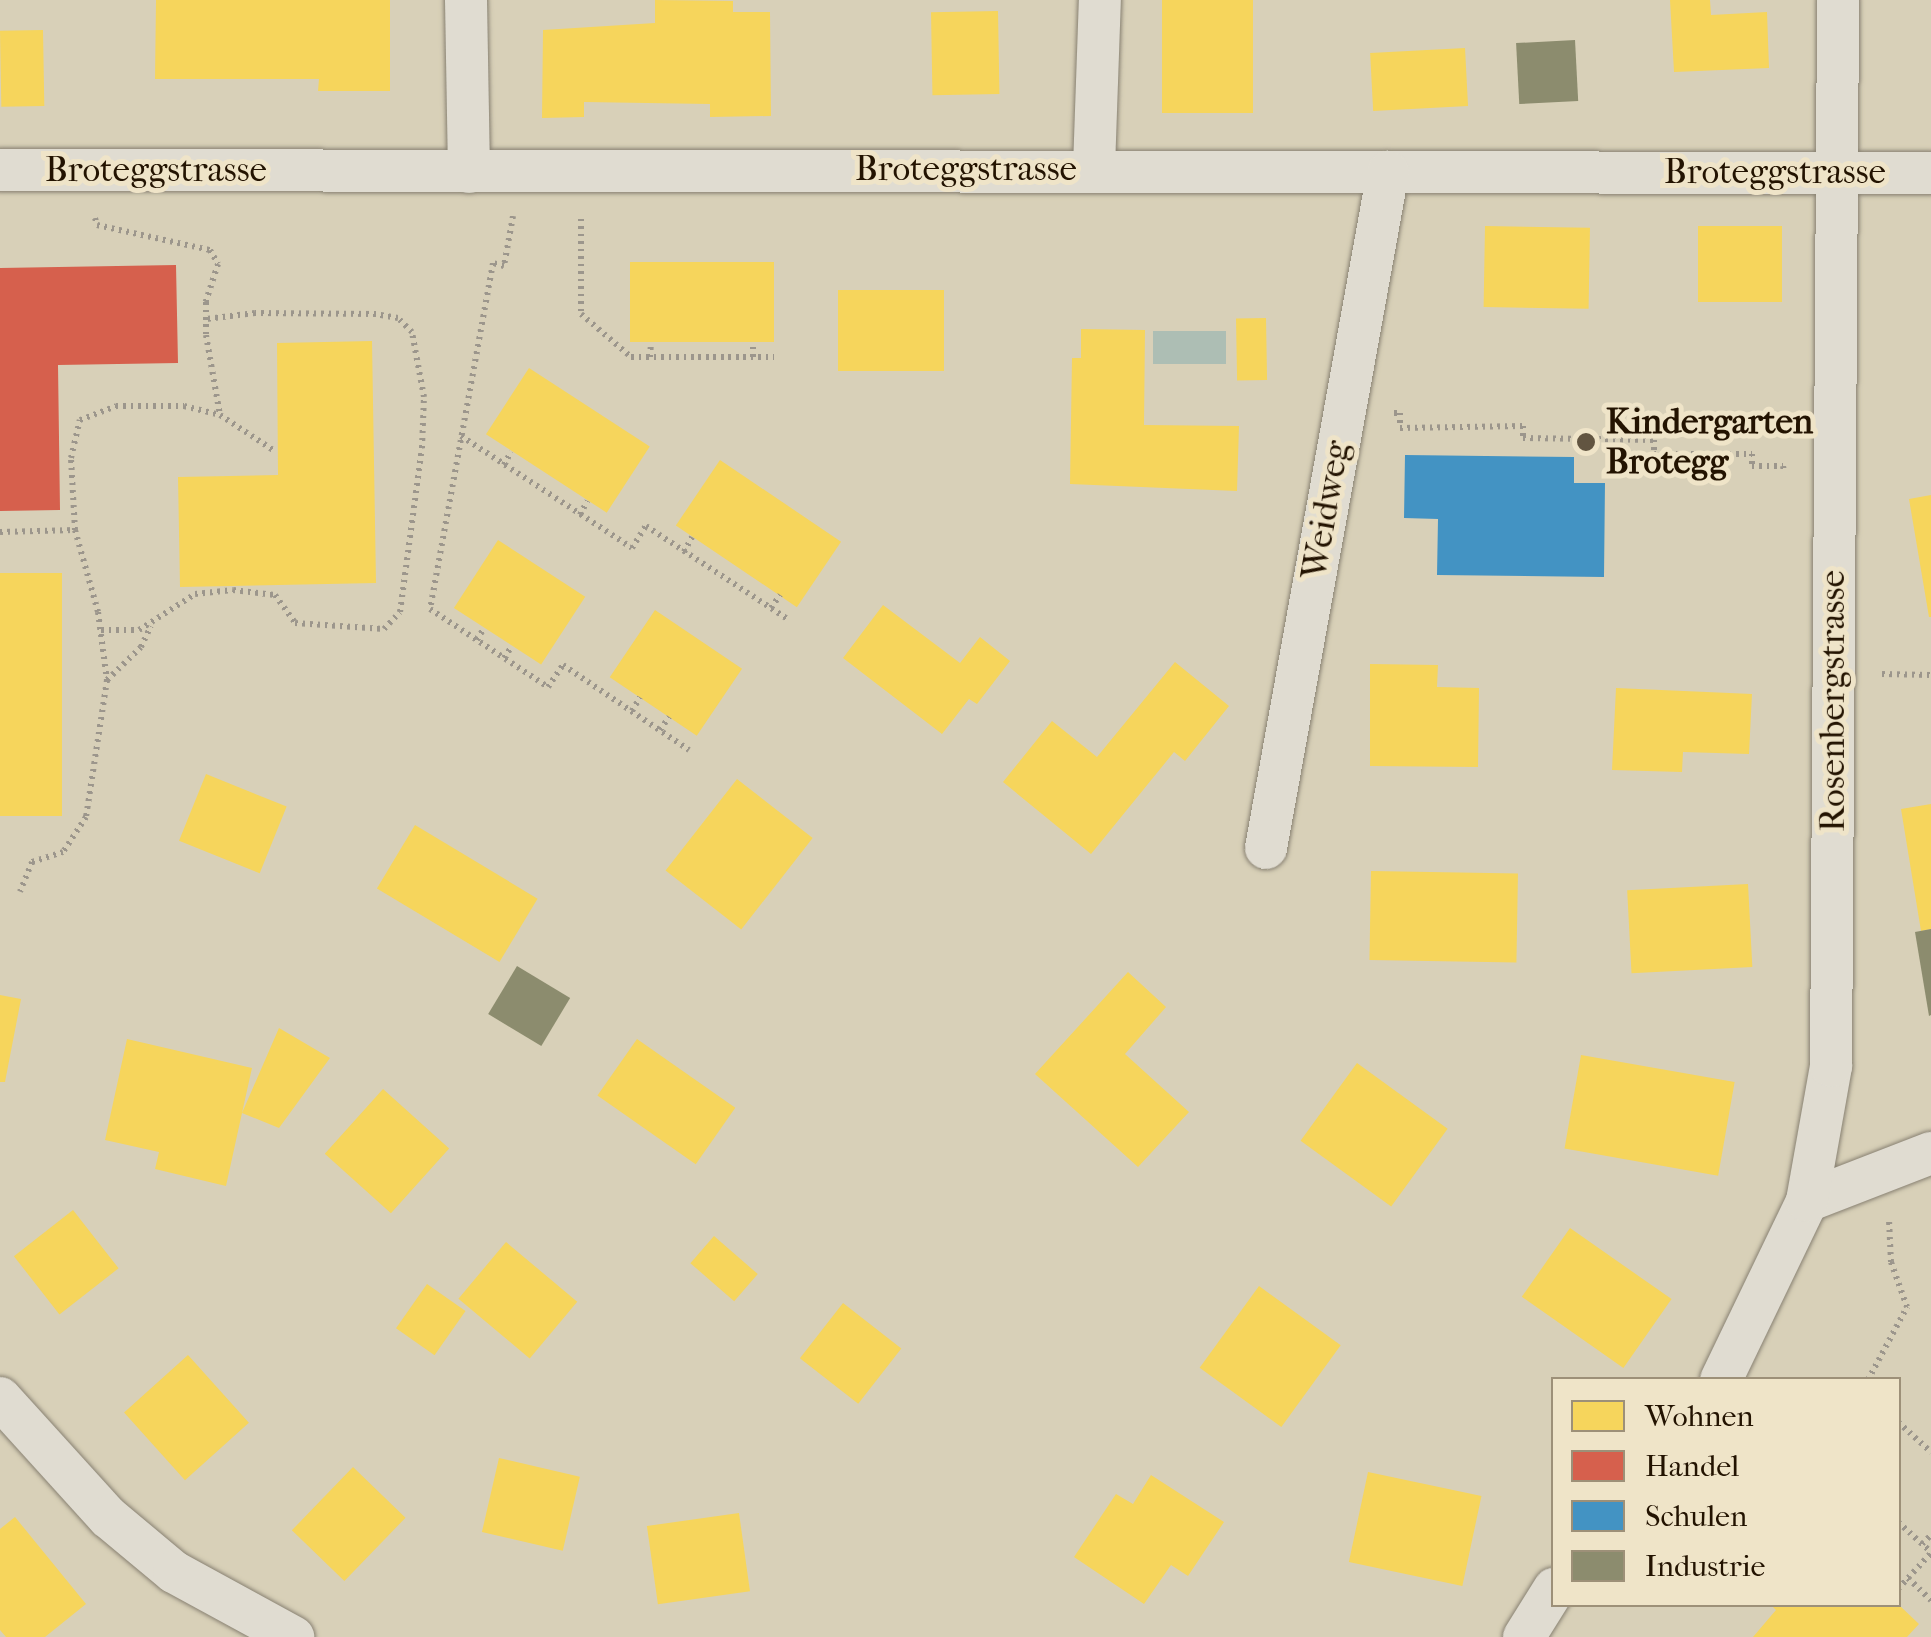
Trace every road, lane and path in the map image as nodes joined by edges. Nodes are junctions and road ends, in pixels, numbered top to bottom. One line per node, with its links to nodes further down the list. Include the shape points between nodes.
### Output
1 (466, 0): 6 (street)
2 (1100, 0): 4 (street)
3 (1838, 0): 8 (street, Rosenbergstrasse)
4 (1094, 168): 6 (street, Broteggstrasse); 7 (street, Broteggstrasse)
5 (0, 170): 6 (street, Broteggstrasse)
6 (469, 172)
7 (1388, 172): 8 (street, Broteggstrasse); 19 (street, Weidweg)
8 (1835, 172): 9 (street, Broteggstrasse); 51 (street, Rosenbergstrasse, via 1831,1066)
9 (1931, 173)
10 (92, 207): 13 (path, via 98,225 210,250 218,264)
11 (514, 207): 21 (path, via 504,266 493,263)
12 (581, 207): 16 (path, via 582,314 631,357)
13 (206, 319): 20 (path); 35 (path, via 376,314 398,318 412,332 424,397 408,576 400,612 384,628 294,623 275,595 234,590 195,594)
14 (651, 343): 16 (path)
15 (753, 343): 17 (path)
16 (650, 357): 17 (path)
17 (752, 357): 18 (path)
18 (774, 358)
19 (1343, 413): 25 (path, via 1400,412 1400,428 1523,426 1523,438 1654,440 1654,454 1752,454 1752,466); 47 (street, Weidweg)
20 (220, 416): 22 (path); 28 (path, via 184,406 116,406 80,420 71,458)
21 (461, 436): 24 (path); 38 (path, via 430,609)
22 (273, 450)
23 (511, 452): 24 (path)
24 (504, 465): 27 (path)
25 (1776, 466)
26 (586, 501): 27 (path)
27 (580, 514): 31 (path, via 632,548 646,526)
28 (75, 530): 29 (path); 37 (path)
29 (0, 532)
30 (692, 537): 31 (path)
31 (684, 552): 33 (path)
32 (780, 595): 33 (path)
33 (770, 608): 34 (path)
34 (789, 620)
35 (151, 624): 37 (path); 41 (path, via 141,647)
36 (484, 628): 38 (path)
37 (101, 630): 41 (path)
38 (476, 640): 40 (path)
39 (512, 646): 40 (path)
40 (504, 658): 43 (path, via 548,686 563,665)
41 (107, 680): 48 (path, via 86,817 63,852 32,862)
42 (640, 698): 43 (path)
43 (632, 711): 45 (path)
44 (669, 716): 45 (path)
45 (660, 730): 46 (path)
46 (690, 750)
47 (1266, 848)
48 (20, 892)
49 (1931, 1153): 50 (street)
50 (1885, 1171): 51 (street); 53 (path, via 1897,1199 1887,1244 1907,1307)
51 (1807, 1201): 52 (street, Rosenbergstrasse)
52 (1722, 1377)
53 (1870, 1377)
54 (0, 1398): 65 (street, via 57,1466 161,1561)
55 (1901, 1425): 56 (path)
56 (1931, 1452)
57 (1901, 1525): 59 (path)
58 (1931, 1536): 59 (path)
59 (1922, 1544): 60 (path)
60 (1931, 1553): 61 (path)
61 (1908, 1578): 62 (path); 64 (path)
62 (1901, 1586)
63 (1551, 1595): 66 (street)
64 (1931, 1600)
65 (292, 1637)
66 (1524, 1637)

